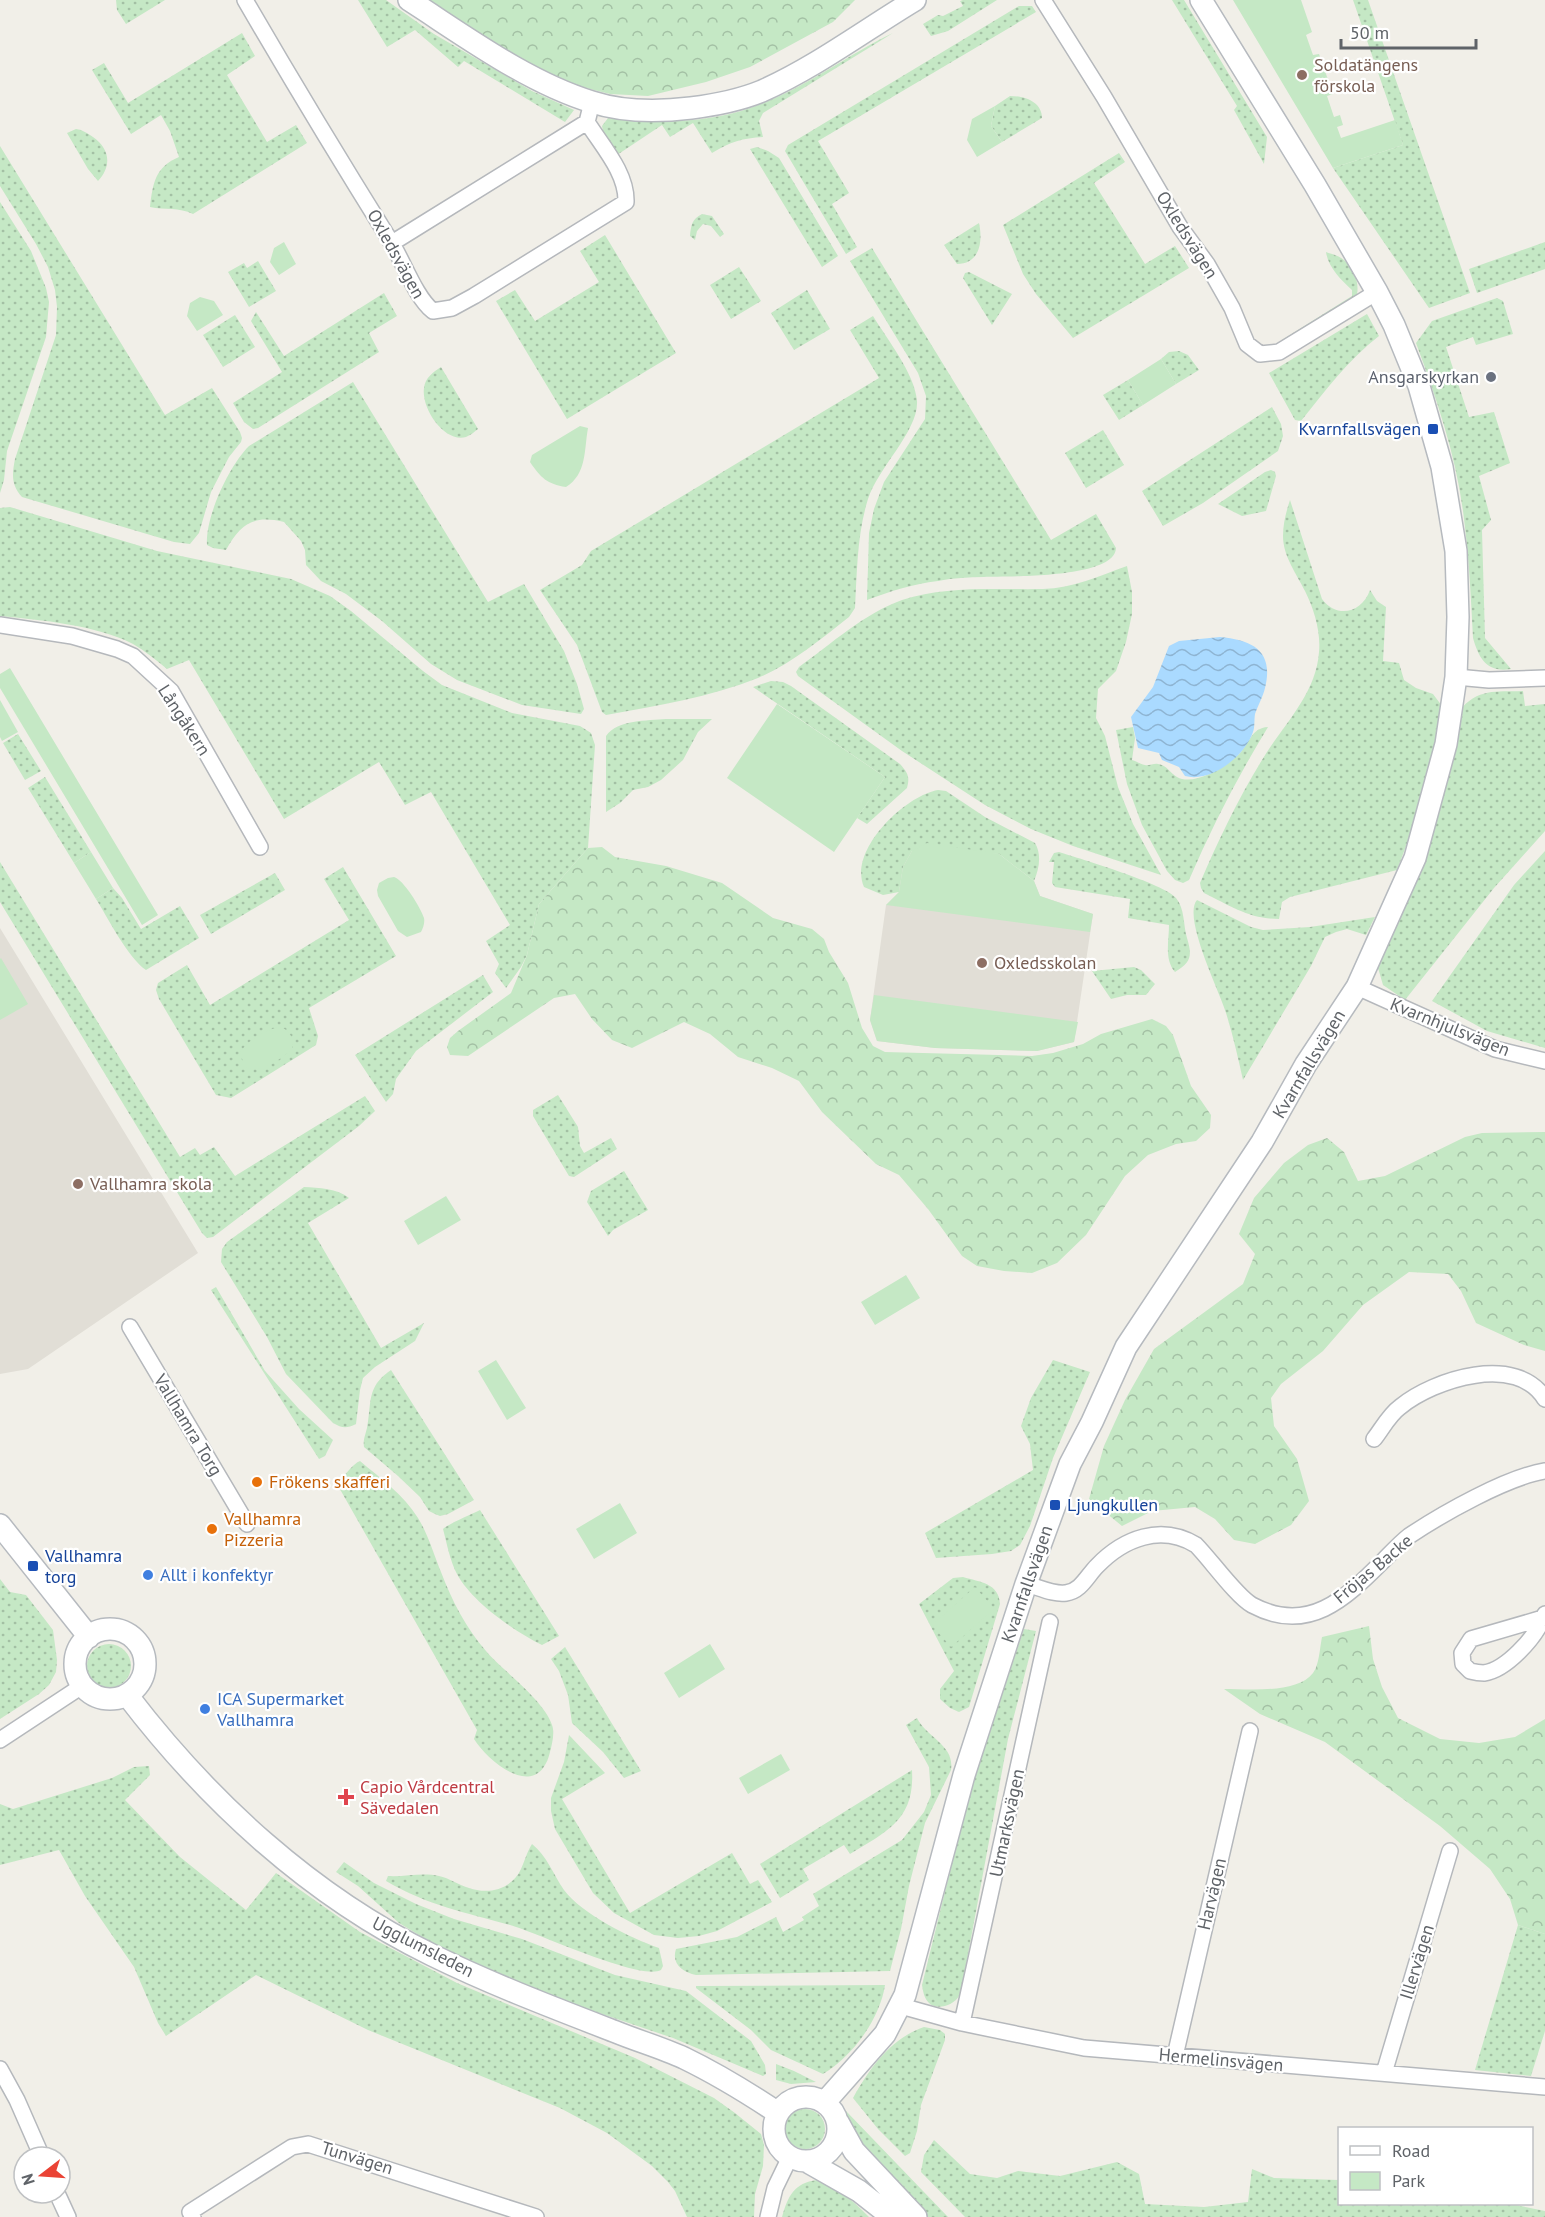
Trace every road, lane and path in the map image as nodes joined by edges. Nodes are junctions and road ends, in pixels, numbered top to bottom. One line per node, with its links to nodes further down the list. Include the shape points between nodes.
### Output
1 (244, 0): 7 (street, Oxledsvägen)
2 (409, 0): 6 (street, via 514,67 562,91)
3 (915, 0): 6 (street, via 778,82 735,100 648,111 610,107)
4 (1043, 0): 8 (street, Oxledsvägen, via 1180,227 1207,264 1253,350 1260,354 1279,352)
5 (1201, 0): 8 (street, Kvarnfallsvägen)
6 (589, 112): 7 (street); 7 (street, Oxledsvägen, via 627,189 626,202 474,296 438,311 423,303)
7 (392, 243)
8 (1377, 292): 10 (street, Kvarnfallsvägen, via 1419,386 1442,467 1456,551)
9 (0, 625): 12 (street, Långåkern, via 72,636 133,656 171,691)
10 (1455, 677): 11 (street); 13 (street, Kvarnfallsvägen, via 1446,744 1414,858)
11 (1545, 678)
12 (260, 847)
13 (1357, 987): 14 (street, Kvarnhjulsvägen, via 1495,1049); 21 (street, Kvarnfallsvägen, via 1306,1064 1262,1142 1126,1347 1070,1464)
14 (1545, 1061)
15 (130, 1327): 19 (street, Vallhamra Torg)
16 (1545, 1399): 17 (street, via 1538,1388 1520,1377 1484,1373 1422,1392 1398,1408)
17 (1374, 1439)
18 (1545, 1471): 21 (street, Fröjas Backe, via 1500,1486 1408,1537 1338,1601 1320,1612 1299,1617 1276,1615 1250,1604 1196,1545 1166,1534 1151,1534 1123,1544 1072,1591 1057,1592)
19 (247, 1524)
20 (0, 1525): 24 (street)
21 (1026, 1584): 30 (street, Kvarnfallsvägen, via 964,1775)
22 (1544, 1616): 22 (street, via 1471,1640 1462,1653 1463,1664 1470,1671 1482,1673 1501,1667 1539,1629)
23 (1050, 1622): 31 (street, Utmarksvägen)
24 (89, 1637): 25 (street, via 75,1660); 26 (street, via 101,1630 114,1630 127,1634 141,1648 143,1674)
25 (82, 1686): 26 (street, via 103,1698); 28 (street)
26 (127, 1695): 37 (street, Ugglumsleden, via 177,1755 253,1833 313,1882 366,1918 474,1974 683,2058)
27 (1250, 1731): 32 (street, Harvägen)
28 (0, 1740)
29 (1450, 1851): 34 (street, Illervägen)
30 (901, 2006): 31 (street, Hermelinsvägen); 36 (street, Kvarnfallsvägen, via 885,2034)
31 (962, 2023): 32 (street, Hermelinsvägen, via 1084,2048)
32 (1175, 2056): 34 (street, Hermelinsvägen)
33 (0, 2069): 39 (street)
34 (1384, 2073): 35 (street, Hermelinsvägen)
35 (1545, 2087)
36 (825, 2103): 37 (street, via 802,2097 791,2100); 38 (street)
37 (778, 2113): 40 (street, via 774,2135 782,2150)
38 (838, 2122): 40 (street, via 834,2146 823,2157); 45 (street, via 854,2151)
39 (37, 2145)
40 (799, 2160): 43 (street, via 775,2188); 44 (street, via 860,2192)
41 (192, 2215): 42 (street, Tunvägen, via 292,2147 308,2144)
42 (536, 2217)
43 (768, 2217)
44 (892, 2217)
45 (916, 2217)

